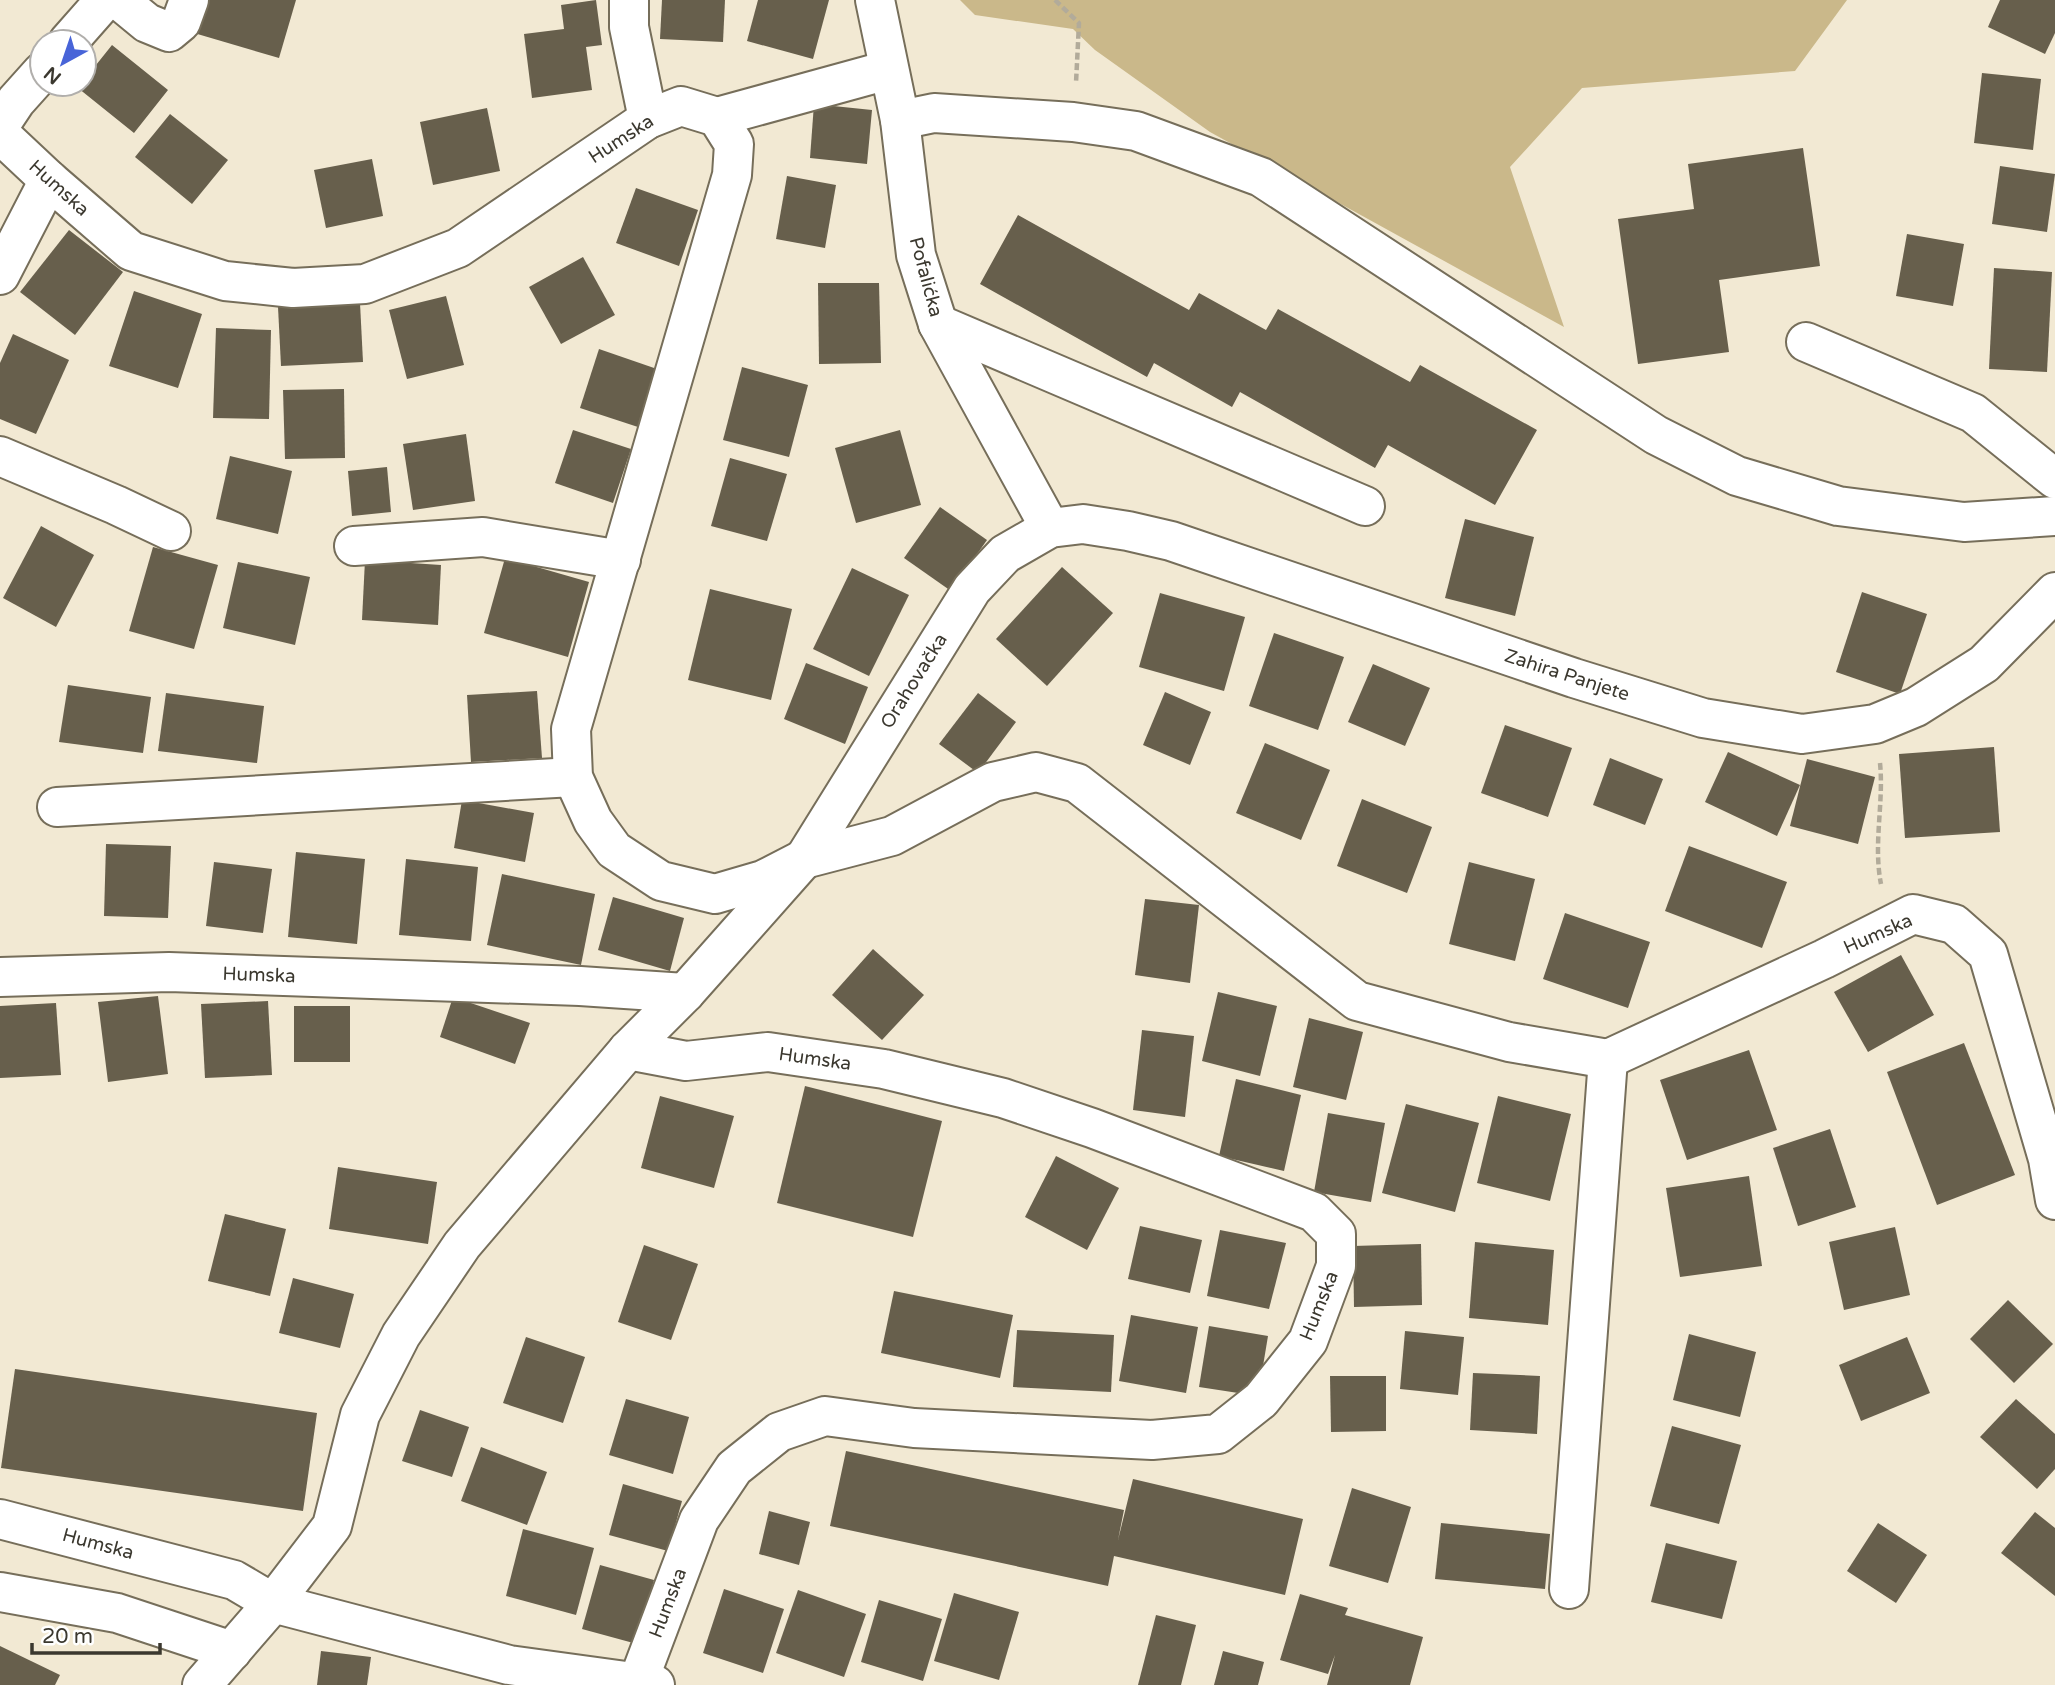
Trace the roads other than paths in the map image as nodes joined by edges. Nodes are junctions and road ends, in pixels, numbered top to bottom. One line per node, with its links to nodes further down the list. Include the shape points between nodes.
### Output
1 (105, 0): 6 (street)
2 (119, 0): 3 (street, via 147,23 169,32 181,22)
3 (189, 0)
4 (629, 0): 10 (street, via 629,27)
5 (875, 0): 7 (street, Pofalićka)
6 (80, 28)
7 (888, 70): 9 (street); 11 (street, Pofalićka)
8 (28, 88): 12 (street)
9 (717, 117): 10 (street, Humska, via 681,106); 25 (street, via 734,144 732,175)
10 (648, 119): 14 (street, Humska, via 458,248 365,284 293,288 225,281 143,255 131,251)
11 (900, 120): 16 (street, Pofalićka, via 916,255); 21 (street, via 934,113 1136,131 1261,177 1656,435 1737,476 1838,506 1964,522)
12 (0, 125)
13 (0, 134): 14 (street, Humska)
14 (49, 180): 15 (street)
15 (0, 275)
16 (938, 324): 20 (street); 22 (street, Pofalićka)
17 (1806, 342): 19 (street, via 1973,413)
18 (0, 457): 23 (street)
19 (2055, 479)
20 (1365, 506)
21 (2055, 516)
22 (1050, 528): 27 (street, Zahira Panjete, via 1083,524 1171,541 1703,718 1802,734 1875,724 1916,707 1984,664); 30 (street, Orahovačka, via 1005,554 972,589)
23 (171, 531)
24 (354, 545): 25 (street, via 483,537)
25 (621, 560): 28 (street, via 572,729)
26 (2055, 572): 27 (street, Zahira Panjete)
27 (2055, 593)
28 (573, 777): 29 (street); 30 (street, via 593,821 614,850 661,881 715,894 763,880)
29 (57, 807)
30 (804, 859): 32 (street); 34 (street, via 892,835 993,782 1036,772 1077,783 1357,1001 1509,1042)
31 (0, 977): 32 (street, Humska, via 169,972)
32 (685, 993): 33 (street)
33 (628, 1050): 39 (street, via 462,1245 401,1335 360,1415 332,1527); 42 (street, Humska, via 686,1061 768,1052 884,1069 1003,1098 1314,1212 1336,1234 1336,1266 1308,1341 1261,1400 1219,1434 1152,1440 914,1428 825,1416 779,1433 734,1468 699,1520)
34 (1608, 1059): 35 (street, Humska, via 1913,914 1954,924 1988,954 2048,1159); 37 (street)
35 (2055, 1200)
36 (0, 1519): 39 (street, Humska, via 234,1580)
37 (1569, 1589)
38 (0, 1592): 40 (street, via 117,1613)
39 (273, 1603): 40 (street); 41 (street, Humska)
40 (232, 1651): 43 (street)
41 (506, 1675): 42 (street, Humska)
42 (647, 1684)
43 (202, 1685)

